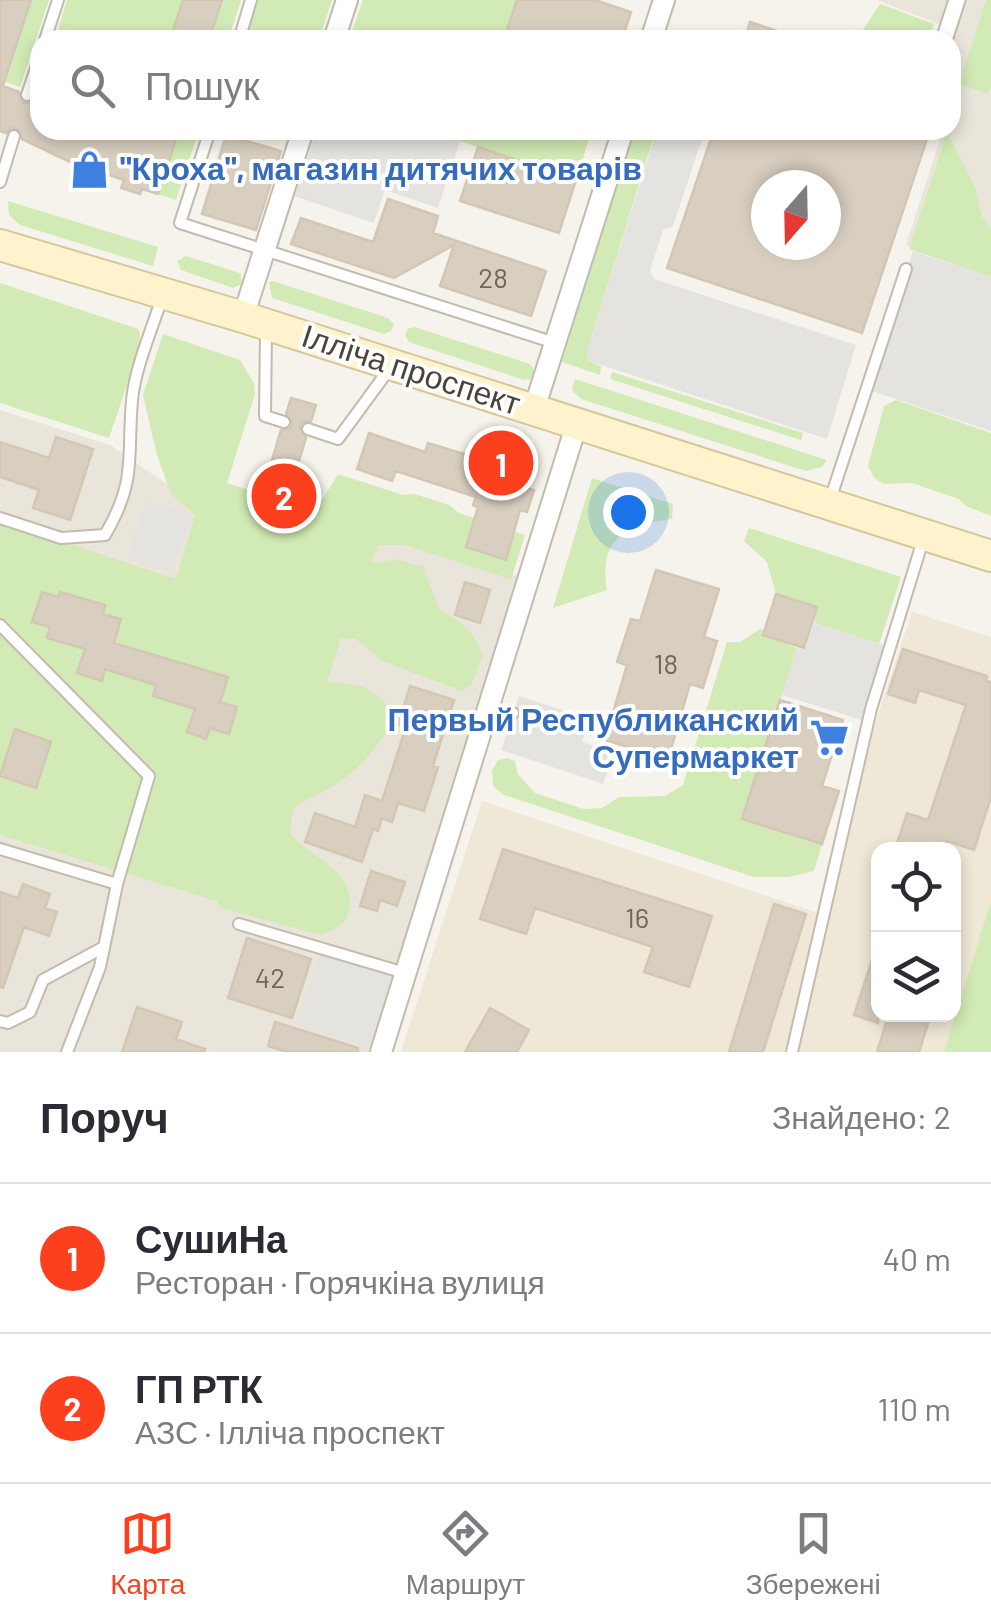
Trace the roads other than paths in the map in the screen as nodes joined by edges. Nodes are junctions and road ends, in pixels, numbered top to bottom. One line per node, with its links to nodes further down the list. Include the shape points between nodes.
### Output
1 (58, 0): 6 (lane)
2 (251, 0): 7 (lane)
3 (347, 0): 8 (street)
4 (664, 0): 9 (street)
5 (957, 0): 10 (street)
6 (48, 30)
7 (241, 30)
8 (337, 30)
9 (655, 30)
10 (947, 30)
11 (30, 85): 12 (lane)
12 (27, 94)
13 (14, 136): 17 (lane)
14 (207, 140): 19 (lane, via 180,223)
15 (301, 140): 19 (street)
16 (620, 140): 23 (street)
17 (0, 182)
18 (0, 245): 21 (main road, Ілліча проспект)
19 (266, 250): 22 (street); 23 (lane)
20 (906, 270): 29 (lane)
21 (163, 294): 22 (main road, Ілліча проспект); 30 (lane, via 132,398 123,504 104,535 61,538)
22 (254, 320): 24 (main road, Ілліча проспект); 26 (lane, via 265,416)
23 (555, 343): 25 (street)
24 (392, 365): 25 (main road, Ілліча проспект); 28 (lane, via 338,439)
25 (534, 409): 27 (main road, Ілліча проспект)
26 (284, 422)
27 (577, 423): 29 (main road, Ілліча проспект); 34 (street)
28 (308, 430)
29 (829, 504): 31 (main road, Ілліча проспект)
30 (0, 518)
31 (924, 535): 32 (main road, Ілліча проспект); 44 (lane, via 870,709)
32 (991, 556)
33 (0, 625): 37 (lane, via 149,776)
34 (488, 708): 35 (lane); 40 (street)
35 (513, 714)
36 (0, 849): 37 (lane)
37 (117, 884): 39 (lane)
38 (239, 924): 40 (lane)
39 (104, 947): 41 (lane, via 43,980 30,1012); 42 (lane)
40 (406, 973): 43 (street)
41 (0, 1021)
42 (67, 1052)
43 (381, 1052)
44 (792, 1052)

